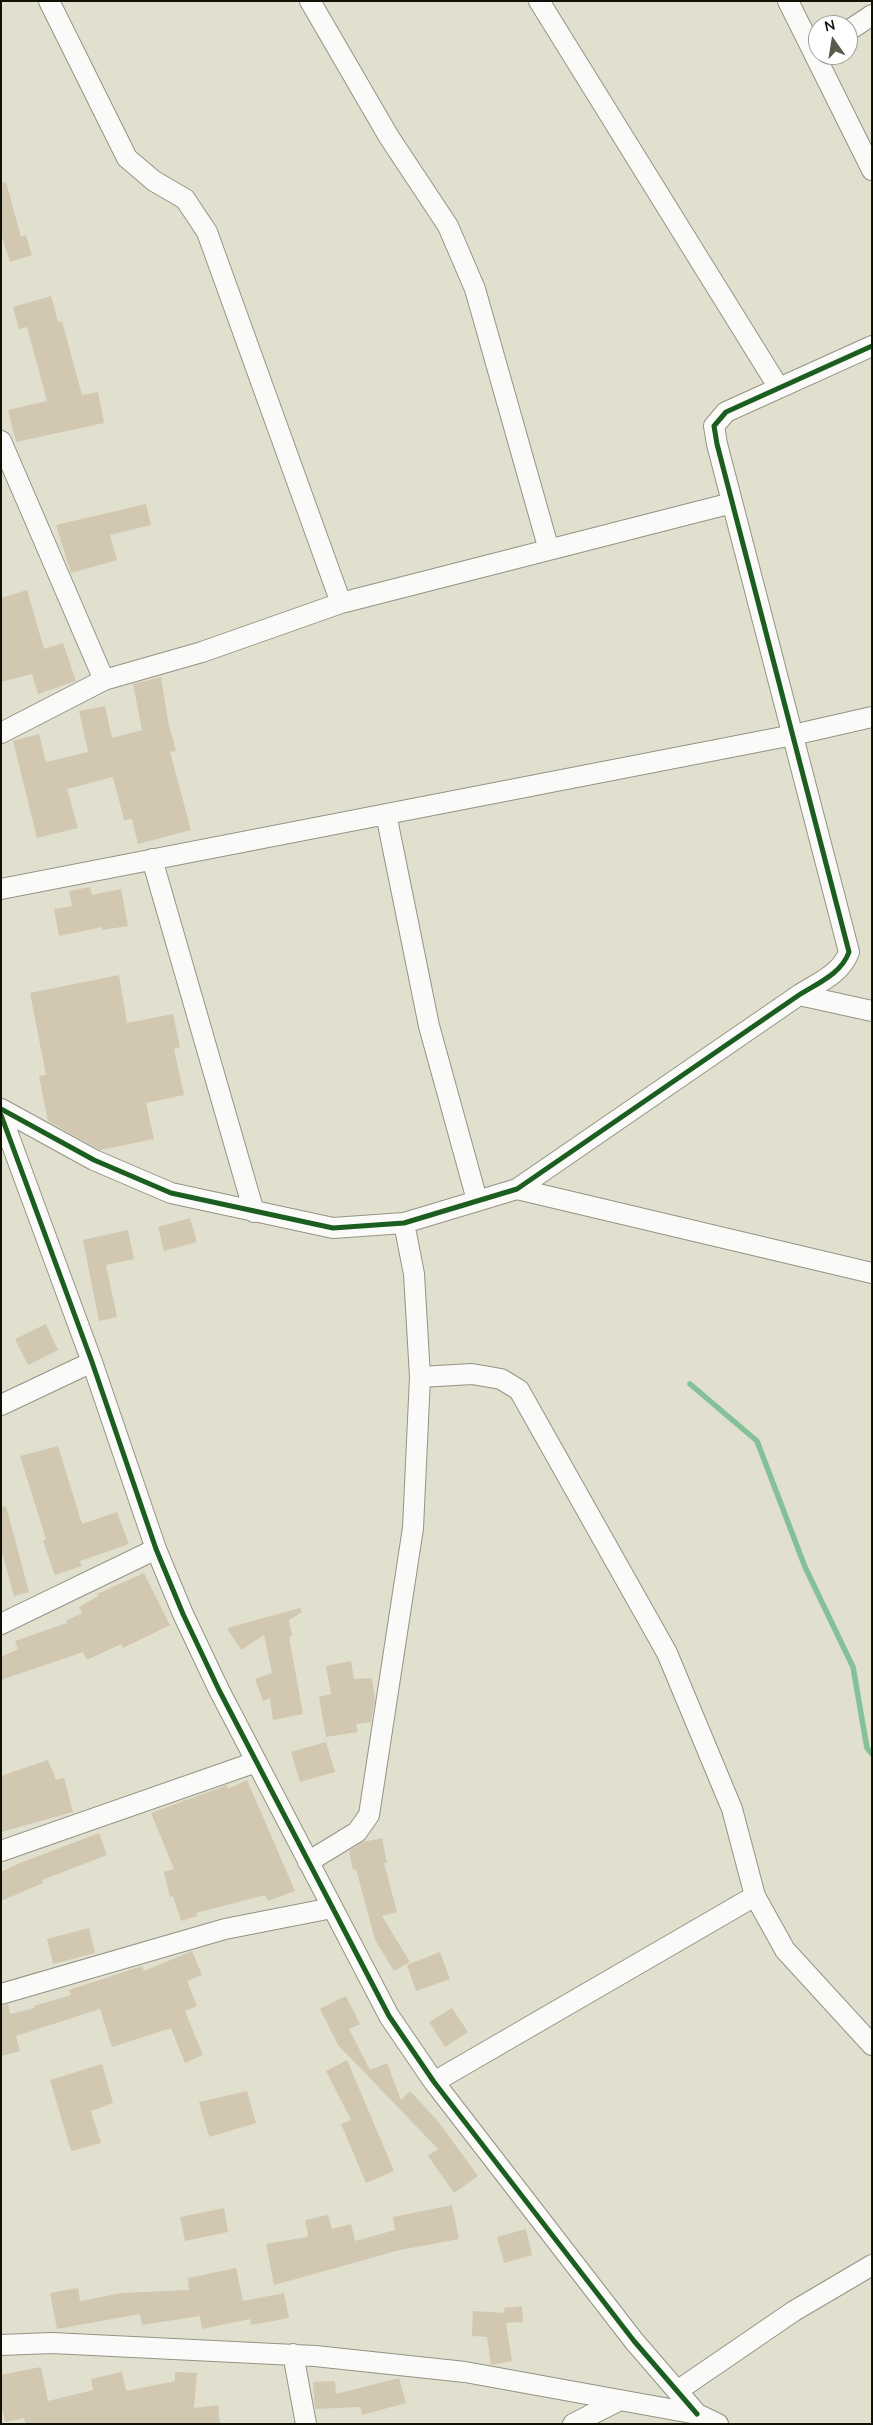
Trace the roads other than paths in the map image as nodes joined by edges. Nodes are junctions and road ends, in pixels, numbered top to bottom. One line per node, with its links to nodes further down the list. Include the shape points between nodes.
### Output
1 (48, 1): 15 (street, via 127,158 154,181 185,199 207,232)
2 (310, 1): 14 (street, via 389,137 448,226 475,289)
3 (539, 1): 11 (street)
4 (788, 1): 7 (street)
5 (872, 15): 6 (street)
6 (858, 24)
7 (808, 36)
8 (823, 65): 9 (street)
9 (872, 170)
10 (872, 346): 11 (street)
11 (779, 388): 13 (street, via 726,412 714,426)
12 (1, 441): 16 (street)
13 (732, 503): 14 (street); 19 (street)
14 (549, 550): 15 (street)
15 (341, 603): 16 (street, via 202,652)
16 (104, 680): 18 (street)
17 (872, 718): 19 (street)
18 (1, 733)
19 (793, 735): 20 (street); 23 (street, via 849,952 835,973)
20 (386, 814): 21 (street); 28 (street, via 430,1026)
21 (152, 859): 22 (street); 29 (street)
22 (1, 889)
23 (799, 995): 24 (street); 27 (street)
24 (872, 1011)
25 (1, 1109): 29 (street, via 94,1160 171,1193)
26 (3, 1126): 32 (street)
27 (517, 1189): 28 (street); 31 (street)
28 (476, 1200): 30 (street)
29 (254, 1212): 30 (street, via 333,1228)
30 (404, 1223): 33 (street, via 414,1274)
31 (872, 1274)
32 (92, 1362): 34 (street); 35 (street)
33 (420, 1377): 39 (street, via 413,1528 369,1815 357,1832); 40 (street, via 472,1374 501,1379 519,1390 667,1653 732,1809)
34 (1, 1405)
35 (156, 1549): 36 (street); 37 (street, via 219,1690)
36 (1, 1624)
37 (256, 1762): 38 (street); 39 (street)
38 (1, 1851)
39 (308, 1862): 41 (street)
40 (754, 1896): 43 (street, via 785,1950); 44 (street)
41 (332, 1908): 42 (street, via 225,1929); 44 (street, via 389,2016)
42 (1, 1994)
43 (872, 2046)
44 (434, 2082): 49 (street, via 634,2341)
45 (872, 2265): 49 (street, via 794,2312)
46 (1, 2345): 47 (street, via 52,2343)
47 (292, 2354): 48 (street, via 465,2372); 50 (street)
48 (620, 2400): 49 (street); 51 (street)
49 (682, 2410): 52 (street)
50 (306, 2424)
51 (573, 2424)
52 (718, 2424)

